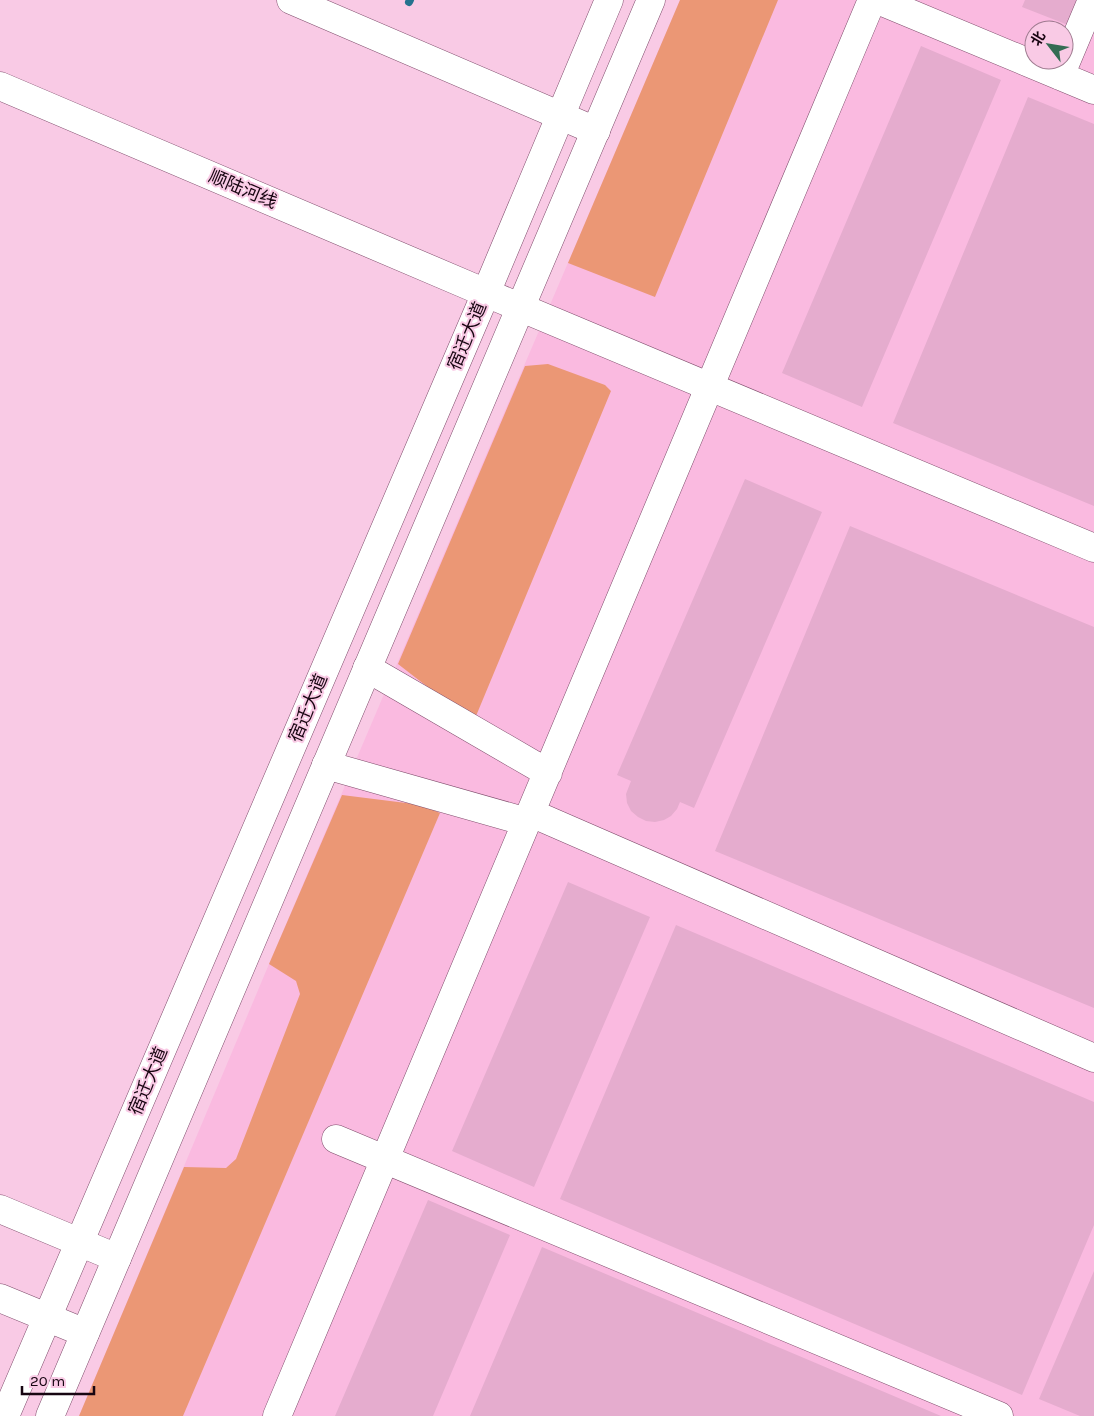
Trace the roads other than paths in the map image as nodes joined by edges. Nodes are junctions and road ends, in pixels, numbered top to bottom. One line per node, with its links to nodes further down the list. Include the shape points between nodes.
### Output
1 (291, 0): 10 (main road)
2 (608, 0): 10 (main road, 宿迁大道)
3 (651, 0): 11 (main road)
4 (872, 0): 14 (main road)
5 (878, 0): 7 (main road)
6 (1092, 0): 7 (main road)
7 (1060, 76): 9 (main road)
8 (0, 86): 12 (main road, 顺陆河线)
9 (1094, 90)
10 (560, 115): 11 (main road); 12 (main road, 宿迁大道)
11 (596, 131): 13 (main road)
12 (486, 293): 13 (main road, 顺陆河线); 24 (main road, 宿迁大道)
13 (520, 306): 14 (main road, 顺陆河线); 16 (main road)
14 (710, 386): 15 (main road, 顺陆河线); 18 (main road)
15 (1094, 548)
16 (367, 668): 17 (main road); 18 (main road)
17 (326, 765): 19 (main road); 25 (main road)
18 (548, 773): 19 (main road)
19 (529, 818): 20 (main road); 22 (main road)
20 (1094, 1058)
21 (336, 1139): 22 (main road)
22 (385, 1159): 31 (main road); 32 (main road)
23 (0, 1209): 24 (main road)
24 (79, 1242): 25 (main road); 27 (main road, 宿迁大道)
25 (117, 1258): 28 (main road)
26 (0, 1298): 27 (main road)
27 (47, 1318): 28 (main road); 29 (main road, 宿迁大道)
28 (85, 1333): 30 (main road)
29 (5, 1416)
30 (50, 1416)
31 (277, 1416)
32 (999, 1416)

